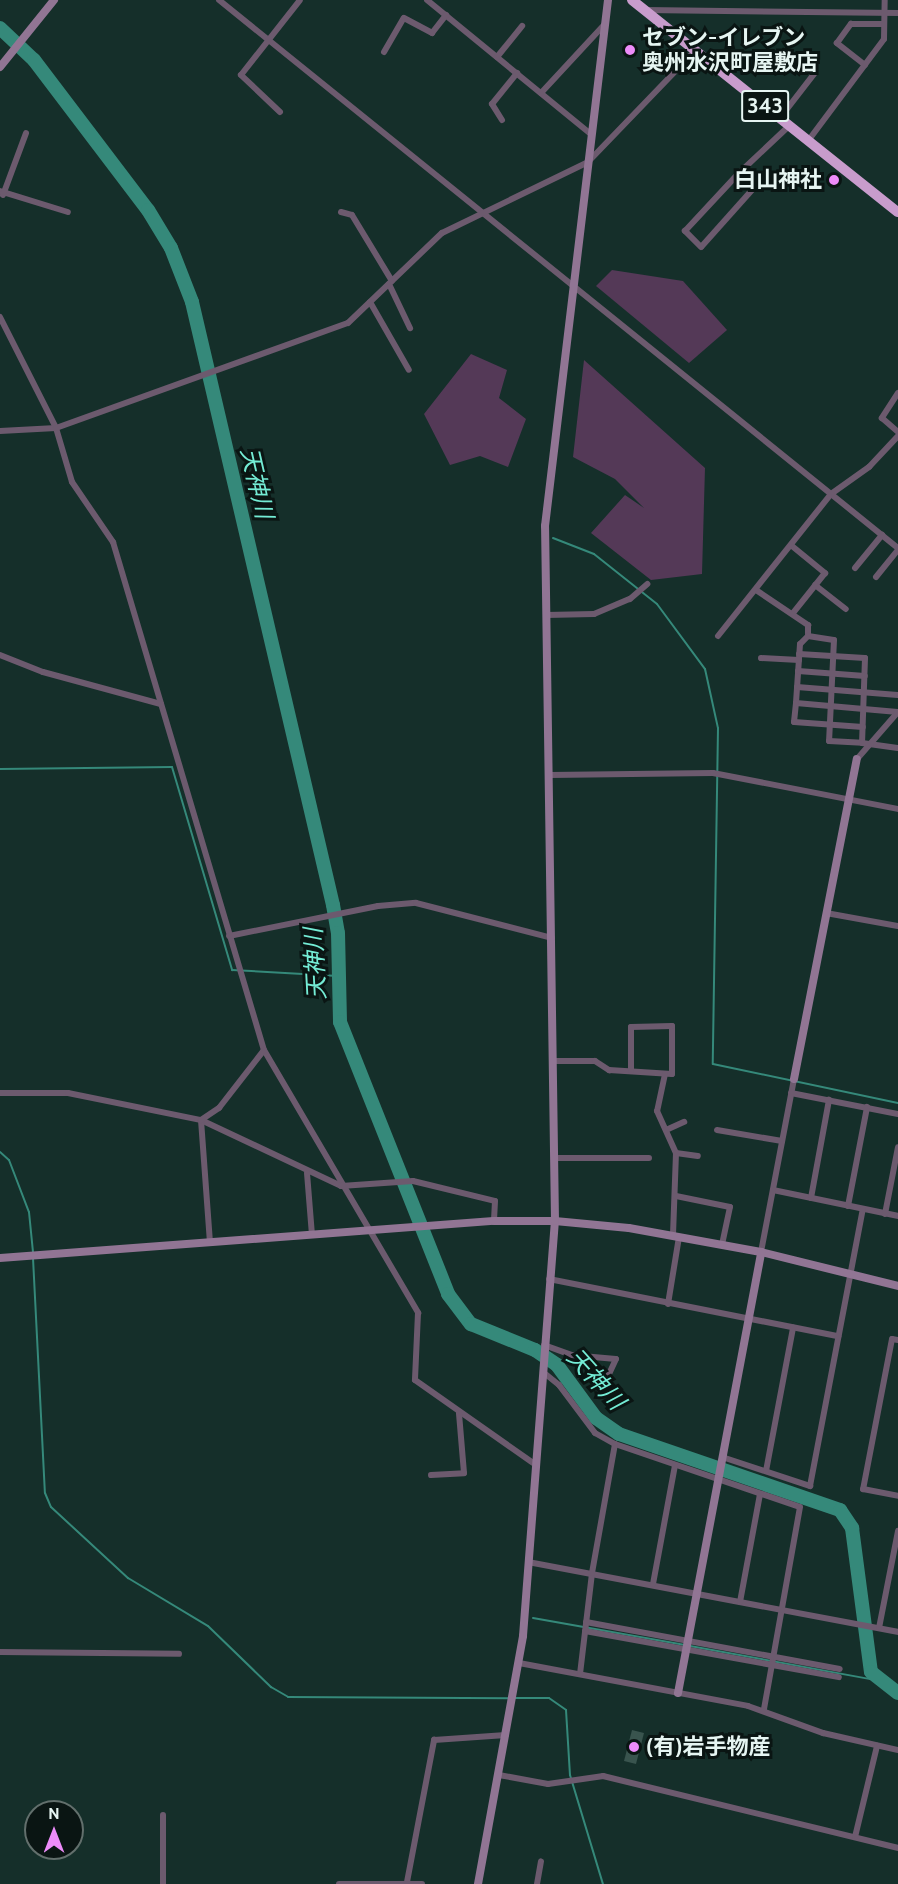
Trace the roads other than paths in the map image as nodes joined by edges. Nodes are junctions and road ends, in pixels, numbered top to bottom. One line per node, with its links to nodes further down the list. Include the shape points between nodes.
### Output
1 (54, 0): 18 (street)
2 (219, 0): 14 (street)
3 (300, 0): 14 (street)
4 (427, 0): 10 (street)
5 (608, 0): 12 (street)
6 (632, 0): 8 (highway, 343)
7 (885, 0): 11 (street)
8 (644, 10): 11 (street); 15 (highway, 343)
9 (898, 13): 11 (street)
10 (446, 15): 16 (street, via 432,33 404,18); 17 (street)
11 (885, 19): 19 (street, via 884,39); 19 (street, via 851,24 837,43)
12 (604, 25): 22 (street); 28 (street)
13 (522, 26): 17 (street)
14 (268, 39): 23 (street, via 241,75); 35 (street)
15 (695, 51): 24 (highway, 343); 30 (street)
16 (384, 52)
17 (497, 57): 20 (street)
18 (1, 63)
19 (865, 65): 29 (street)
20 (517, 73): 22 (street); 25 (street, via 492,104)
21 (814, 74): 24 (street)
22 (542, 93): 28 (street)
23 (280, 111)
24 (780, 118): 26 (highway, 343)
25 (502, 120)
26 (789, 126): 29 (highway, 343); 31 (street)
27 (26, 133): 32 (street)
28 (591, 134): 30 (street)
29 (808, 141): 36 (highway, 343)
30 (588, 162): 35 (street); 38 (street)
31 (738, 174): 31 (street, via 685,231 701,247 752,190)
32 (2, 193): 33 (street)
33 (69, 212)
34 (341, 212): 37 (street, via 352,215)
35 (482, 212): 37 (street, via 442,233); 38 (street)
36 (898, 212)
37 (390, 282): 39 (street); 41 (street)
38 (573, 285): 47 (street); 58 (street, via 548,490)
39 (370, 302): 42 (street); 44 (street, via 348,323)
40 (0, 317): 44 (street)
41 (410, 327)
42 (409, 370)
43 (898, 393): 46 (street, via 882,418)
44 (56, 428): 45 (street); 73 (street, via 72,482 113,542)
45 (0, 431)
46 (898, 434): 47 (street, via 869,467)
47 (831, 494): 48 (street); 49 (street)
48 (882, 535): 50 (street); 51 (street)
49 (792, 546): 54 (street, via 825,573); 55 (street)
50 (898, 549): 52 (street)
51 (855, 568)
52 (876, 577)
53 (647, 584): 58 (street, via 630,599 594,614)
54 (815, 585): 56 (street); 57 (street)
55 (756, 590): 57 (street, via 783,611); 59 (street)
56 (846, 609)
57 (793, 613): 60 (street, via 808,625)
58 (546, 615): 82 (street)
59 (718, 636)
60 (808, 636): 62 (street, via 800,644); 63 (street, via 834,640)
61 (0, 655): 73 (street, via 43,672)
62 (799, 657): 63 (street); 64 (street); 65 (street)
63 (833, 657): 66 (street); 67 (street, via 865,658)
64 (761, 658)
65 (798, 670): 66 (street); 68 (street)
66 (832, 673): 67 (street); 69 (street)
67 (865, 676): 70 (street)
68 (797, 687): 69 (street); 72 (street)
69 (830, 689): 70 (street); 74 (street)
70 (864, 692): 71 (street); 75 (street)
71 (898, 694)
72 (796, 703): 74 (street); 77 (street, via 794,722)
73 (161, 704): 87 (street)
74 (829, 706): 75 (street); 77 (street)
75 (863, 708): 76 (street); 78 (street)
76 (898, 712): 79 (street)
77 (829, 724): 78 (street); 79 (street, via 829,741)
78 (863, 727): 79 (street)
79 (865, 744): 80 (street); 81 (street)
80 (898, 748)
81 (857, 759): 83 (street)
82 (550, 776): 83 (street, via 713,773); 88 (street)
83 (848, 799): 84 (street); 85 (street)
84 (898, 809)
85 (826, 913): 86 (street); 93 (street)
86 (898, 926)
87 (229, 936): 88 (street, via 416,903); 89 (street)
88 (552, 938): 90 (street)
89 (264, 1050): 99 (street, via 219,1108); 110 (street)
90 (554, 1061): 91 (street, via 595,1061 609,1070); 107 (street)
91 (631, 1070): 92 (street); 92 (street, via 631,1027 672,1026 672,1074)
92 (665, 1074): 101 (street, via 657,1111)
93 (793, 1082): 94 (street)
94 (792, 1093): 96 (street); 103 (street)
95 (0, 1094): 99 (street, via 68,1093)
96 (829, 1100): 97 (street); 113 (street)
97 (867, 1107): 98 (street); 114 (street)
98 (898, 1114)
99 (201, 1120): 109 (street); 123 (street)
100 (684, 1122): 101 (street)
101 (666, 1130): 105 (street)
102 (717, 1130): 103 (street)
103 (782, 1141): 111 (street)
104 (898, 1147): 116 (street)
105 (676, 1153): 106 (street); 112 (street)
106 (699, 1156)
107 (554, 1158): 108 (street); 119 (street)
108 (649, 1158)
109 (307, 1173): 110 (street); 121 (street)
110 (341, 1186): 118 (street, via 389,1186 413,1181 495,1201); 120 (street)
111 (773, 1190): 113 (street); 125 (street)
112 (676, 1196): 122 (street); 124 (street, via 730,1207)
113 (811, 1198): 114 (street)
114 (848, 1206): 115 (street)
115 (863, 1209): 116 (street); 127 (street)
116 (885, 1214): 117 (street)
117 (898, 1216)
118 (494, 1221): 119 (street); 120 (street)
119 (555, 1221): 122 (street); 128 (street)
120 (367, 1230): 121 (street); 138 (street, via 417,1313 415,1380)
121 (312, 1235): 123 (street)
122 (676, 1237): 124 (street); 130 (street)
123 (210, 1242): 126 (street)
124 (722, 1245): 125 (street)
125 (761, 1252): 127 (street); 131 (street)
126 (0, 1258)
127 (851, 1272): 129 (street); 133 (street)
128 (549, 1279): 130 (street); 135 (street)
129 (898, 1286)
130 (668, 1304): 131 (street)
131 (748, 1319): 132 (street); 140 (street)
132 (793, 1328): 133 (street); 143 (street)
133 (838, 1336): 143 (street, via 810,1486)
134 (898, 1340): 147 (street, via 892,1339 863,1489)
135 (544, 1344): 136 (street); 137 (street, via 571,1355 616,1359)
136 (541, 1371): 139 (street, via 559,1385 595,1433); 141 (street)
137 (599, 1395)
138 (459, 1413): 141 (street); 144 (street, via 464,1473)
139 (615, 1444): 142 (street); 150 (street)
140 (722, 1457): 143 (street); 145 (street)
141 (533, 1463): 149 (street)
142 (675, 1465): 145 (street); 151 (street)
143 (766, 1472)
144 (431, 1475)
145 (717, 1479): 146 (street); 152 (street)
146 (760, 1494): 153 (street); 154 (street, via 800,1508)
147 (898, 1496)
148 (898, 1531): 156 (street)
149 (528, 1562): 150 (street); 163 (street)
150 (592, 1573): 151 (street); 155 (street)
151 (653, 1584): 152 (street)
152 (696, 1593): 153 (street); 159 (street)
153 (740, 1602): 154 (street)
154 (783, 1609): 156 (street); 162 (street)
155 (586, 1622): 157 (street); 159 (street)
156 (879, 1628): 158 (street)
157 (585, 1631): 159 (street); 166 (street)
158 (898, 1632)
159 (687, 1645): 162 (street); 164 (street); 168 (street)
160 (0, 1652): 161 (street)
161 (179, 1654)
162 (774, 1658): 164 (street); 165 (street)
163 (519, 1663): 166 (street); 170 (street)
164 (772, 1666): 167 (street); 169 (street)
165 (840, 1669)
166 (580, 1674): 168 (street)
167 (839, 1677)
168 (678, 1693): 169 (street)
169 (764, 1710): 171 (street, via 823,1733)
170 (506, 1735): 173 (street); 178 (street, via 434,1740)
171 (877, 1746): 172 (street); 175 (street)
172 (898, 1750)
173 (499, 1775): 175 (street, via 548,1784 603,1776); 182 (street)
174 (162, 1815): 179 (street)
175 (855, 1838): 176 (street)
176 (898, 1848)
177 (541, 1861): 183 (street)
178 (407, 1882): 180 (street); 181 (street)
179 (163, 1884)
180 (339, 1884)
181 (422, 1884)
182 (478, 1884)
183 (537, 1884)

